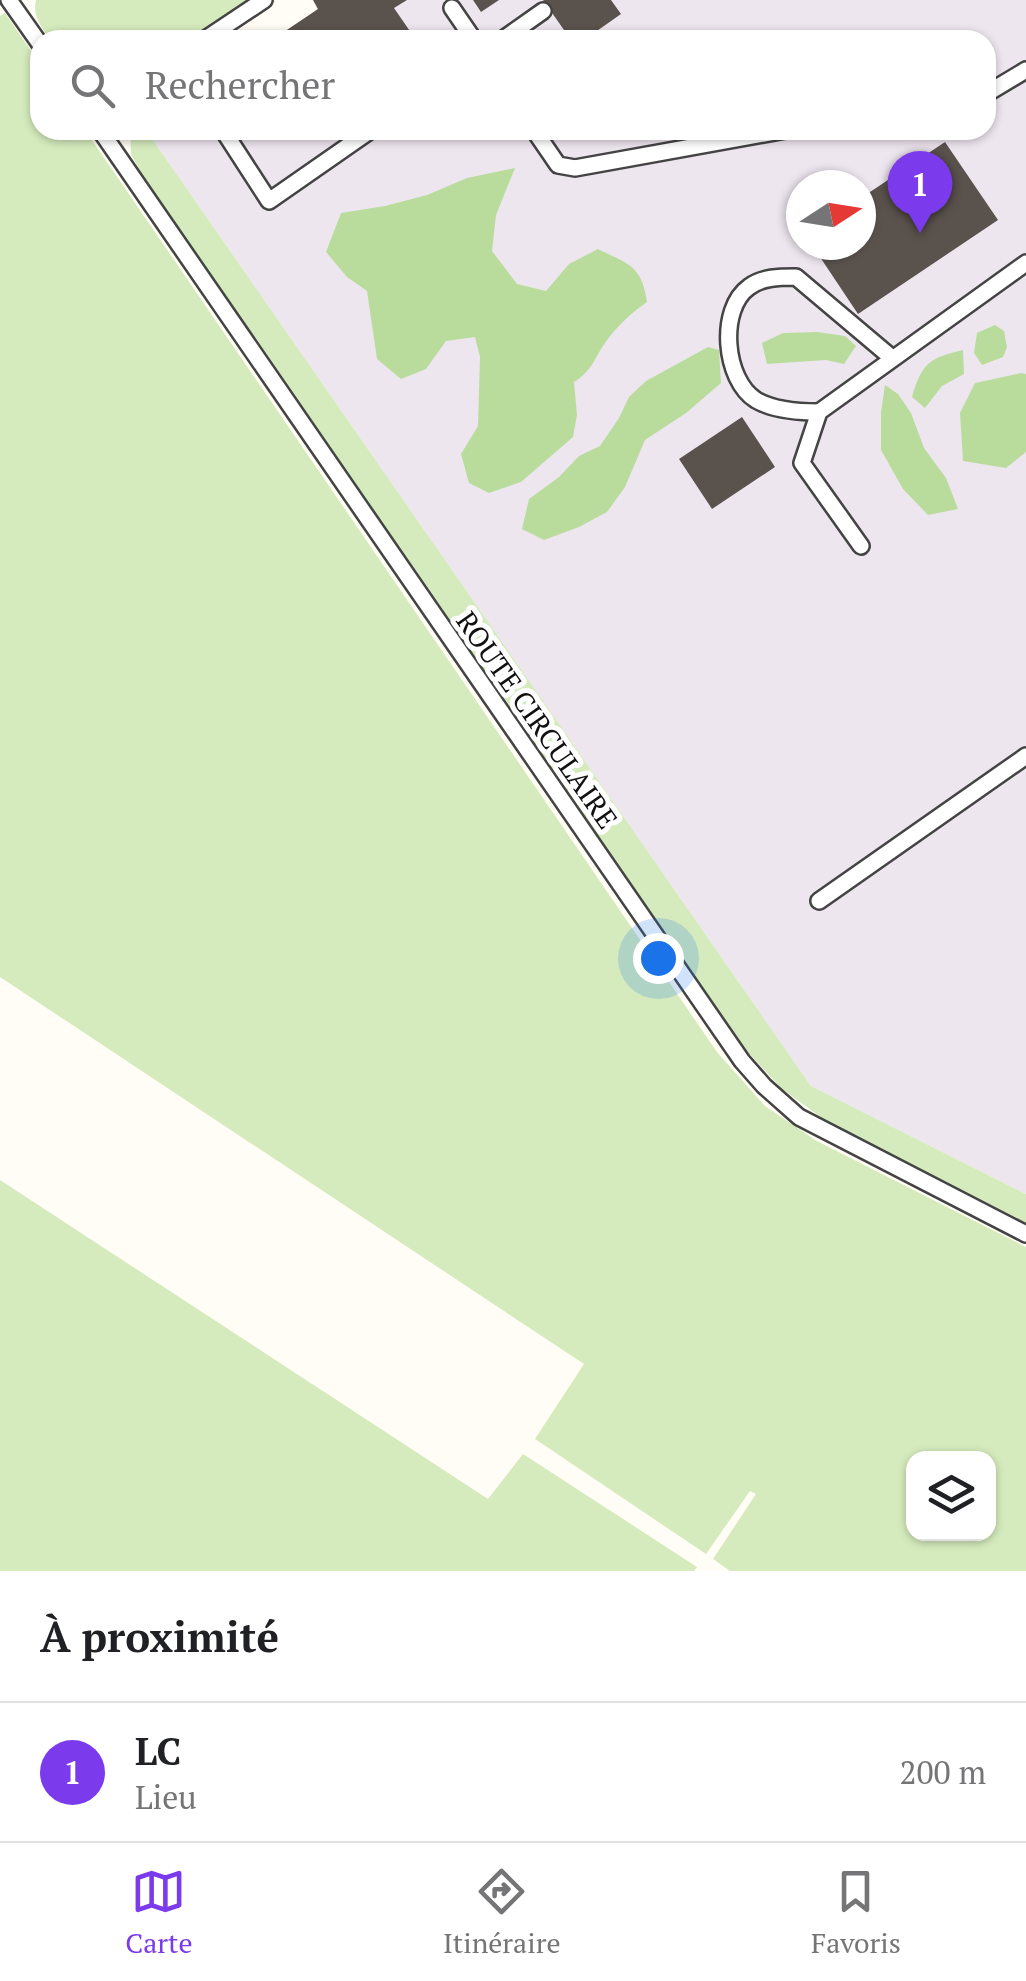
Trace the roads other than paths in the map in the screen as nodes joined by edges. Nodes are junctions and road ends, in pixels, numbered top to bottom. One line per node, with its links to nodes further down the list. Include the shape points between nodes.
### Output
1 (8, 0): 5 (lane)
2 (264, 0): 6 (lane)
3 (452, 8): 7 (lane)
4 (543, 12): 8 (lane)
5 (30, 30)
6 (219, 30)
7 (467, 30)
8 (517, 30)
9 (1026, 70): 10 (lane)
10 (996, 88)
11 (107, 140): 22 (lane, ROUTE CIRCULAIRE, via 742,1061 799,1118)
12 (230, 140): 13 (lane, via 268,201)
13 (356, 140)
14 (541, 140): 15 (lane, via 558,165 575,168)
15 (730, 140)
16 (1026, 263): 17 (lane)
17 (892, 358): 18 (lane); 18 (lane, via 796,277 748,287 729,326 728,347 740,381 755,400)
18 (818, 412): 19 (lane, via 802,464)
19 (860, 546)
20 (1026, 756): 21 (lane)
21 (819, 900)
22 (1026, 1234)

